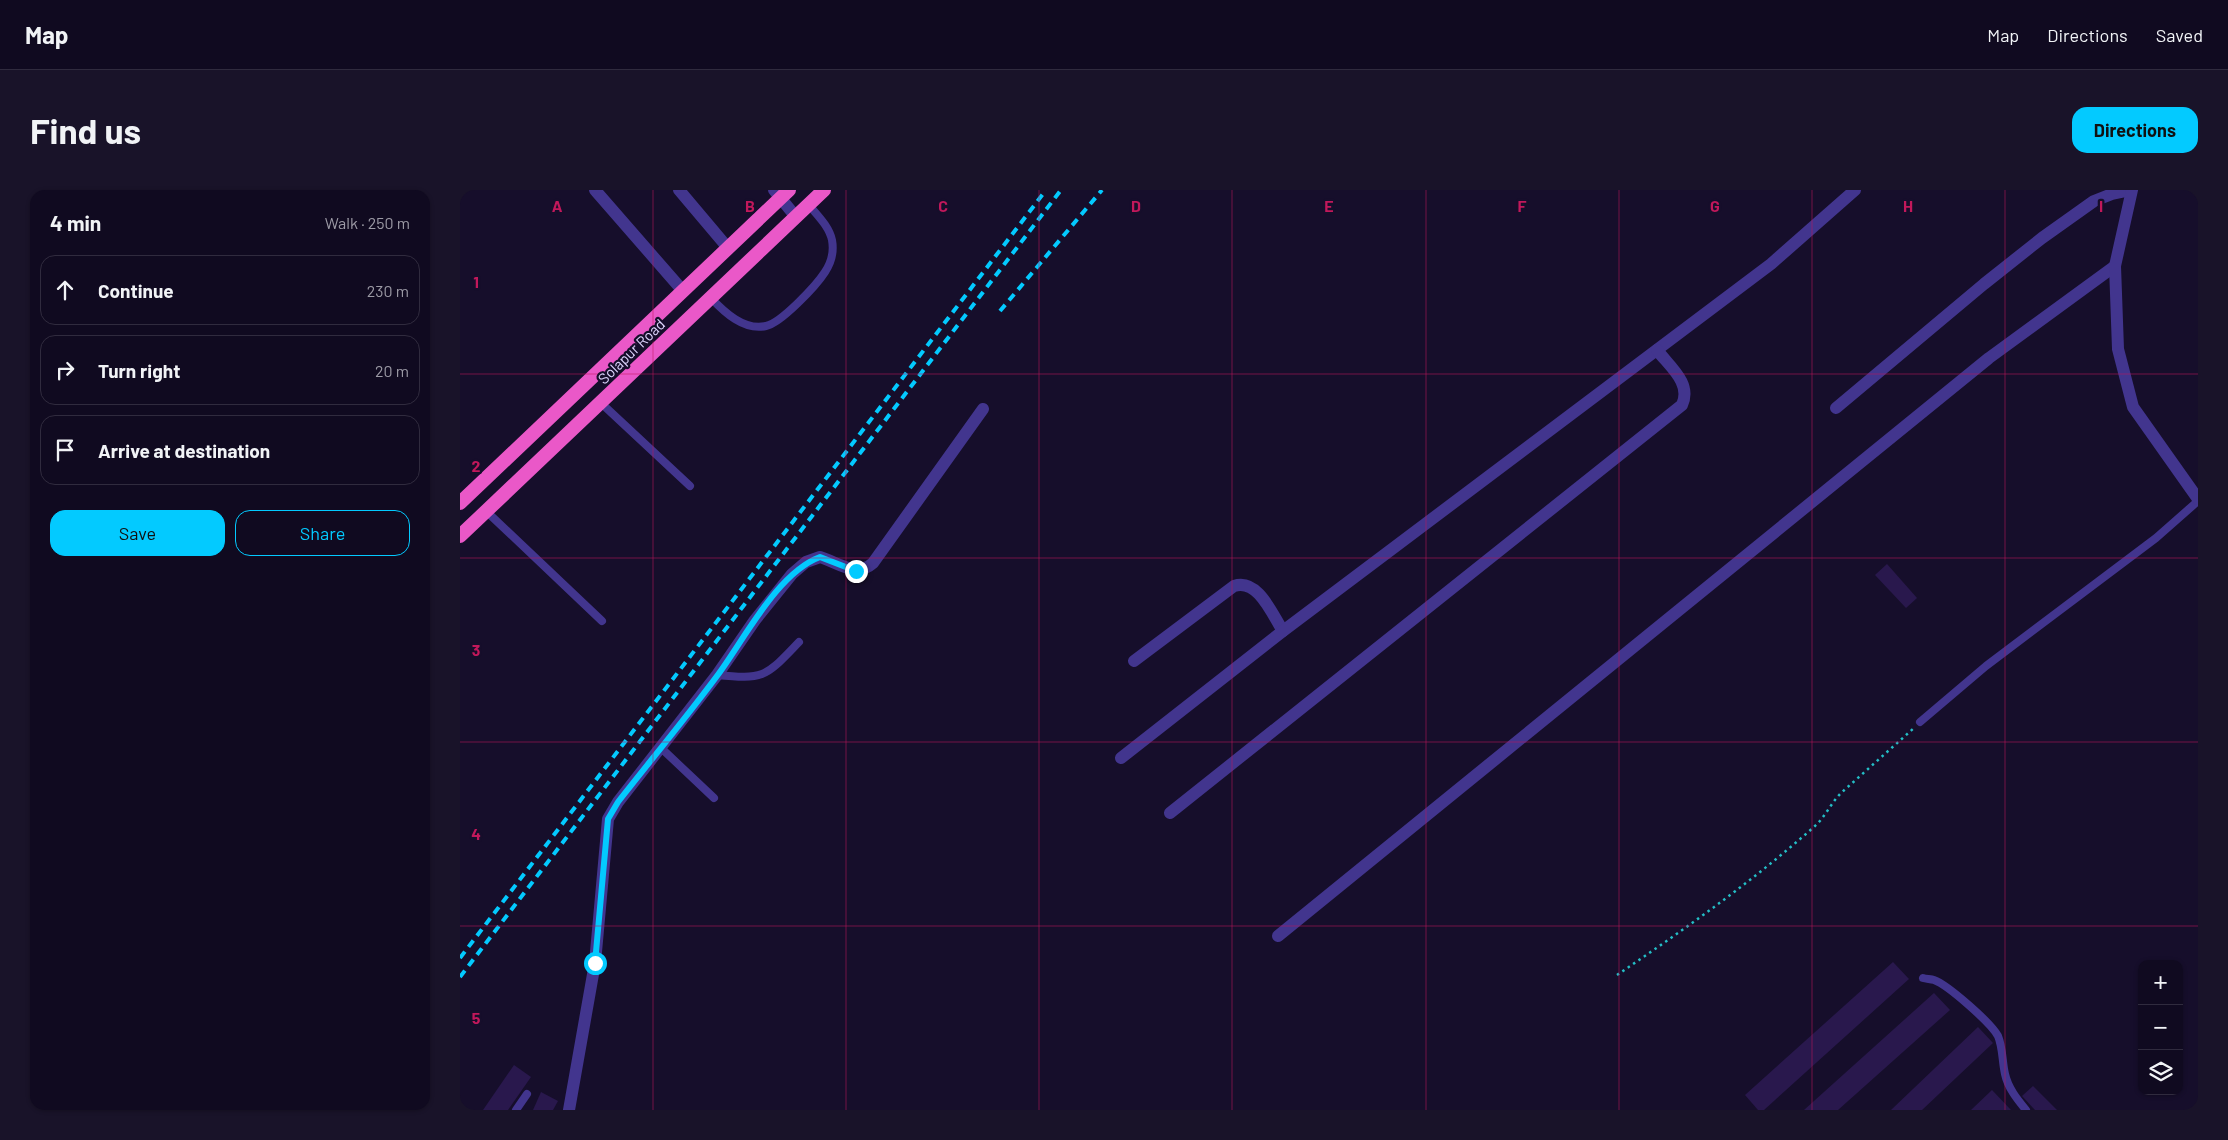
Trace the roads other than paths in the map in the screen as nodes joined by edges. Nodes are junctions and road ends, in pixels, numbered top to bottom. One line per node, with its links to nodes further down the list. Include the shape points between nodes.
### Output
1 (595, 190): 11 (street)
2 (679, 190): 9 (street)
3 (824, 190): 7 (highway, Solapur Road)
4 (1855, 190): 13 (street, via 1770,264)
5 (2132, 190): 10 (street); 15 (street, via 2094,201 2042,238)
6 (782, 193): 8 (street); 9 (highway, Solapur Road)
7 (809, 205): 8 (highway, Solapur Road); 12 (lane, via 827,228 832,240 832,256 824,273 784,317 766,326 746,325 726,314)
8 (796, 217): 12 (highway, Solapur Road)
9 (728, 248): 11 (highway, Solapur Road)
10 (2115, 266): 18 (street, via 2118,350 2133,406); 32 (street, via 1989,358)
11 (684, 291): 19 (highway, Solapur Road)
12 (711, 298): 14 (highway, Solapur Road)
13 (1657, 350): 23 (street); 31 (street, via 1686,386 1682,405)
14 (601, 403): 17 (lane); 20 (highway, Solapur Road)
15 (1836, 408)
16 (984, 410): 26 (street, via 866,570 856,571 820,557 806,562 792,574 755,620)
17 (690, 486)
18 (2198, 500): 27 (lane, via 2156,538 1986,666)
19 (460, 503)
20 (486, 511): 21 (highway, Solapur Road); 22 (lane)
21 (460, 536)
22 (602, 620)
23 (1283, 631): 25 (street, via 1261,596 1242,583); 29 (street)
24 (799, 642): 26 (lane, via 765,674 756,678)
25 (1134, 661)
26 (717, 675): 28 (street)
27 (1920, 722)
28 (660, 747): 30 (lane); 35 (street, via 608,819 595,963)
29 (1121, 758)
30 (714, 798)
31 (1170, 813)
32 (1278, 936)
33 (1923, 978): 37 (lane, via 1946,988 1992,1028 2002,1048 2005,1075)
34 (527, 1094): 36 (lane)
35 (572, 1108)
36 (516, 1110)
37 (2026, 1110)

